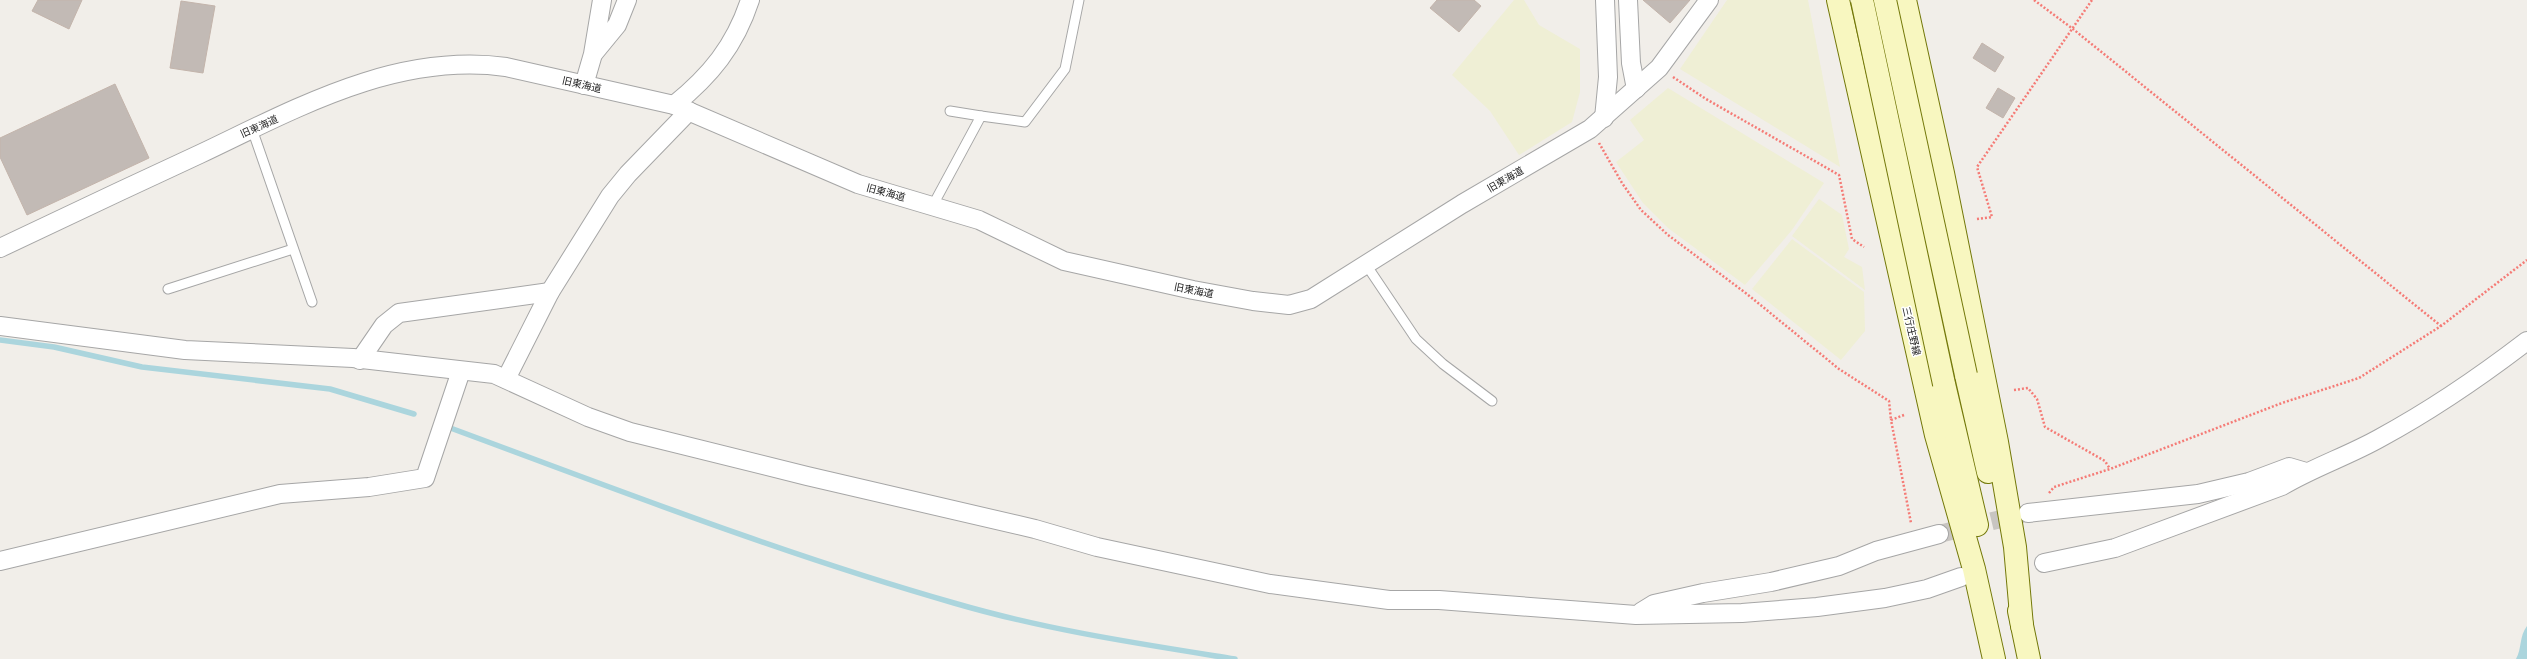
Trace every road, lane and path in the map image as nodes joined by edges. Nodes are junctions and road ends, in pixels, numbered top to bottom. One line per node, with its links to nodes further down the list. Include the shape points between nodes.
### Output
1 (602, 0): 16 (street)
2 (615, 0): 16 (street)
3 (627, 0): 16 (street, via 617,25)
4 (750, 0): 20 (street, via 731,43 716,66)
5 (1078, 0): 22 (lane, via 1065,69 1025,122)
6 (1605, 0): 23 (street, via 1608,77)
7 (1628, 0): 19 (street, via 1631,63)
8 (1709, 0): 17 (street, 旧東海道)
9 (1838, 0): 53 (main road, 三行庄野線, via 1936,435)
10 (1862, 0): 53 (main road, 三行庄野線, bridge, via 1944,384)
11 (1885, 0): 55 (main road, bridge)
12 (1905, 0): 55 (main road, via 1997,442 2015,547)
13 (2034, 0): 15 (path)
14 (2092, 0): 15 (path)
15 (2073, 29): 27 (path, via 1977,167 1992,217); 37 (path)
16 (594, 54): 18 (street)
17 (1660, 68): 19 (street, 旧東海道); 28 (path, via 1706,99 1839,175 1852,239)
18 (584, 85): 20 (street, 旧東海道); 24 (street, 旧東海道, via 479,63 451,63 411,68 344,88)
19 (1636, 89): 23 (street, 旧東海道)
20 (681, 108): 26 (street, 旧東海道, via 858,184); 34 (street, via 610,196)
21 (950, 111): 22 (lane)
22 (981, 116): 26 (lane)
23 (1604, 118): 25 (street, 旧東海道)
24 (252, 129): 29 (street, 旧東海道); 30 (lane)
25 (1590, 129): 32 (street, 旧東海道); 45 (path, via 1641,210 1668,235 1747,294 1839,369 1889,401)
26 (933, 205): 32 (street, 旧東海道, via 979,220 1064,260 1252,301 1289,305 1311,299)
27 (1977, 220)
28 (1864, 247)
29 (0, 248)
30 (293, 249): 33 (lane); 35 (lane)
31 (2527, 260): 37 (path)
32 (1365, 263): 43 (lane, via 1416,339 1449,369)
33 (168, 289)
34 (550, 292): 39 (street, via 399,313 384,325); 41 (street)
35 (312, 302)
36 (0, 326): 39 (street, via 185,350)
37 (2441, 326): 46 (path, via 2359,378 2282,403)
38 (2527, 341): 47 (street, via 2476,379 2410,422 2351,453)
39 (360, 360): 40 (street)
40 (461, 372): 41 (street, via 494,374); 51 (street, via 425,478 369,487 280,494)
41 (506, 379): 54 (street, via 588,417 630,432 1036,529 1097,547 1270,584 1389,600 1439,600)
42 (2014, 390): 46 (path, via 2028,388 2037,399 2045,427 2105,461)
43 (1492, 401)
44 (1904, 415): 45 (path)
45 (1891, 420): 50 (path)
46 (2110, 469): 48 (path, via 2054,487)
47 (2306, 472): 48 (street, via 2289,467 2249,482 2198,494); 52 (street, via 2282,486 2163,532 2115,548)
48 (2036, 511)
49 (1939, 534): 50 (street)
50 (1914, 540): 54 (street, via 1876,551 1839,566 1654,604)
51 (0, 561)
52 (2044, 563)
53 (1973, 566): 54 (street, via 1928,589 1885,598 1742,613); 56 (main road, 三行庄野線); 57 (main road, 三行庄野線)
54 (1636, 615)
55 (2022, 626): 58 (main road)
56 (1994, 659)
57 (2005, 659)
58 (2029, 659)

